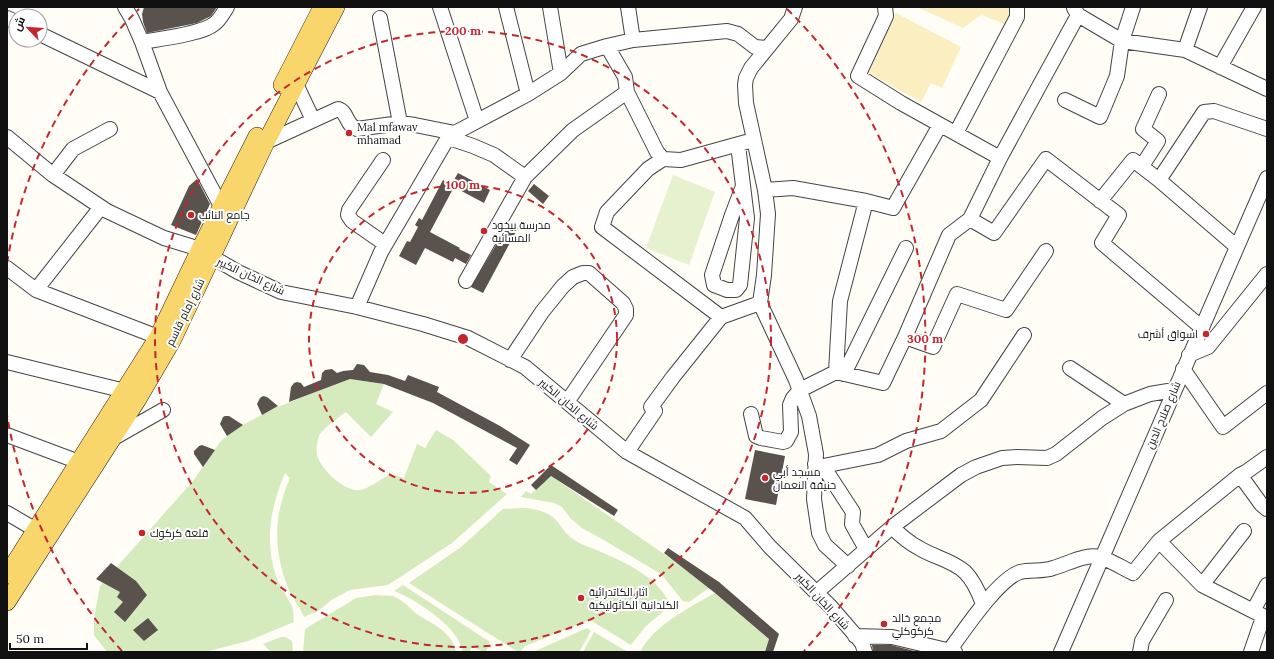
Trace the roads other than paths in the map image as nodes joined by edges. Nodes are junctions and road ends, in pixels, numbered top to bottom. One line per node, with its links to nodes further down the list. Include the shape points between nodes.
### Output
1 (227, 7): 20 (street, via 209,28)
2 (322, 7): 57 (main road, شارع إمام قاسم)
3 (336, 7): 26 (main road, شارع إمام قاسم)
4 (440, 7): 34 (street)
5 (506, 7): 30 (street)
6 (550, 7): 25 (street)
7 (628, 7): 18 (street)
8 (795, 7): 22 (street, via 790,19)
9 (885, 7): 36 (street, via 886,16 858,76)
10 (1017, 7): 39 (street, via 1017,17)
11 (1133, 7): 19 (street)
12 (1200, 7): 23 (street)
13 (1254, 7): 24 (street)
14 (131, 11): 20 (street)
15 (1076, 11): 19 (street); 45 (street)
16 (380, 18): 35 (street)
17 (48, 38): 28 (street)
18 (633, 40): 21 (street); 22 (street, via 731,31 755,47)
19 (1122, 41): 23 (street); 32 (street, via 1117,76 1100,117)
20 (142, 42): 28 (street)
21 (607, 46): 25 (street, via 581,54); 29 (street, via 625,77)
22 (766, 48): 42 (street, via 751,68 745,85)
23 (1185, 50): 24 (street)
24 (1220, 67): 27 (street)
25 (561, 73): 30 (street)
26 (296, 84): 33 (street); 43 (main road, شارع إمام قاسم)
27 (1267, 89)
28 (160, 92): 57 (street)
29 (627, 92): 46 (street); 50 (street, via 573,130)
30 (528, 94): 34 (street)
31 (1159, 94): 48 (street, via 1143,129 1158,141)
32 (1065, 100)
33 (313, 120): 35 (street, via 338,109 344,112 351,127 357,130); 43 (street)
34 (477, 121): 41 (street)
35 (400, 123): 41 (street, via 415,124)
36 (940, 125): 39 (street); 55 (street, via 893,208)
37 (110, 129): 49 (street, via 73,149)
38 (1267, 129): 52 (street, via 1214,111 1204,112)
39 (956, 134): 45 (street)
40 (7, 136): 49 (street, شارع الخان الكبير)
41 (452, 136): 50 (street, via 494,155); 60 (street)
42 (754, 140): 44 (street); 54 (street)
43 (266, 142): 64 (main road, شارع إمام قاسم)
44 (738, 145): 46 (street, via 681,160); 53 (street)
45 (1000, 158): 59 (street)
46 (663, 159): 71 (street, via 648,169 607,212 602,227)
47 (383, 160): 60 (street, via 348,215 352,221)
48 (1142, 166): 52 (street); 56 (street, via 1133,160)
49 (53, 175): 58 (street, شارع الخان الكبير)
50 (525, 178): 67 (street)
51 (1267, 178): 61 (street, شارع صلاح الدين)
52 (1159, 180): 61 (street)
53 (743, 186): 53 (street, via 747,218 740,285 736,290 727,290 714,285 712,276)
54 (765, 190): 55 (street, via 794,188); 69 (street, via 768,214 767,239)
55 (866, 201): 81 (street, via 840,301)
56 (1100, 201): 59 (street, via 1046,159 994,233); 72 (street, via 1119,215 1102,243)
57 (221, 206): 64 (main road, شارع إمام قاسم)
58 (101, 207): 64 (street, شارع الخان الكبير, via 164,238); 68 (street)
59 (970, 219): 75 (street, via 949,235)
60 (385, 244): 70 (street)
61 (1237, 247): 72 (street, شارع صلاح الدين)
62 (906, 248): 81 (street)
63 (1046, 251): 75 (street, via 1006,310 957,294 933,347)
64 (206, 253): 70 (street, شارع الخان الكبير, via 238,272 281,292); 74 (main road, شارع إمام قاسم); 91 (main road, شارع إمام قاسم, via 172,341)
65 (7, 268): 68 (street)
66 (1266, 276): 76 (street, via 1208,347)
67 (466, 280)
68 (36, 290): 74 (street)
69 (760, 303): 71 (street); 82 (street)
70 (358, 307): 77 (street, شارع الخان الكبير, via 468,338)
71 (722, 316): 92 (street, via 651,407 655,411)
72 (1201, 327): 76 (street, شارع صلاح الدين)
73 (1024, 335): 95 (street, via 980,400 941,431 906,441 878,454)
74 (158, 337): 84 (main road, شارع إمام قاسم)
75 (905, 337): 81 (street, via 883,383)
76 (1189, 355): 80 (street, شارع صلاح الدين)
77 (510, 360): 86 (street, شارع الخان الكبير, via 525,367); 86 (street, via 563,286 573,277 589,273 623,303 626,315)
78 (7, 362): 84 (street)
79 (1070, 368): 87 (street)
80 (1183, 369): 83 (street, شارع صلاح الدين); 85 (street, via 1223,427)
81 (840, 373): 82 (street)
82 (800, 390): 89 (street, via 790,405 791,432 786,441 756,436); 95 (street, via 809,416)
83 (1174, 390): 87 (street, via 1150,394); 104 (street, شارع صلاح الدين)
84 (124, 391): 94 (main road, شارع إمام قاسم)
85 (1267, 393)
86 (567, 402): 92 (street, شارع الخان الكبير)
87 (1124, 404): 99 (street, via 1047,458 1017,456 976,467 961,475)
88 (163, 410): 91 (street)
89 (751, 414)
90 (7, 435): 94 (street)
91 (112, 439): 111 (main road, شارع إمام قاسم)
92 (627, 452): 109 (street, شارع الخان الكبير, via 746,518 770,547)
93 (1267, 458): 96 (street)
94 (79, 462): 100 (main road, شارع إمام قاسم)
95 (819, 465): 103 (street, via 852,512 852,524); 105 (street, via 814,499 819,534 825,546)
96 (1240, 474): 97 (street); 102 (street)
97 (1267, 509)
98 (7, 513): 100 (street)
99 (892, 527): 103 (street); 112 (street, via 919,548 957,566 977,590)
100 (36, 530): 106 (main road, شارع إمام قاسم)
101 (1244, 531): 107 (street)
102 (1159, 541): 104 (street, via 1133,573); 107 (street)
103 (866, 549): 105 (street)
104 (1102, 557): 112 (street, via 1082,558 1051,569 1020,572 1011,576); 117 (street, شارع صلاح الدين)
105 (848, 566): 109 (street)
106 (7, 575)
107 (1202, 585): 113 (street)
108 (1267, 585): 113 (street)
109 (817, 592): 114 (street, شارع الخان الكبير)
110 (1166, 600): 118 (street, via 1142,641)
111 (7, 602)
112 (983, 604): 115 (street)
113 (1261, 615): 119 (street)
114 (855, 636): 115 (street, via 892,637); 116 (street, شارع الخان الكبير, via 862,643)
115 (952, 651)
116 (865, 652)
117 (1061, 652)
118 (1140, 652)
119 (1251, 652)

